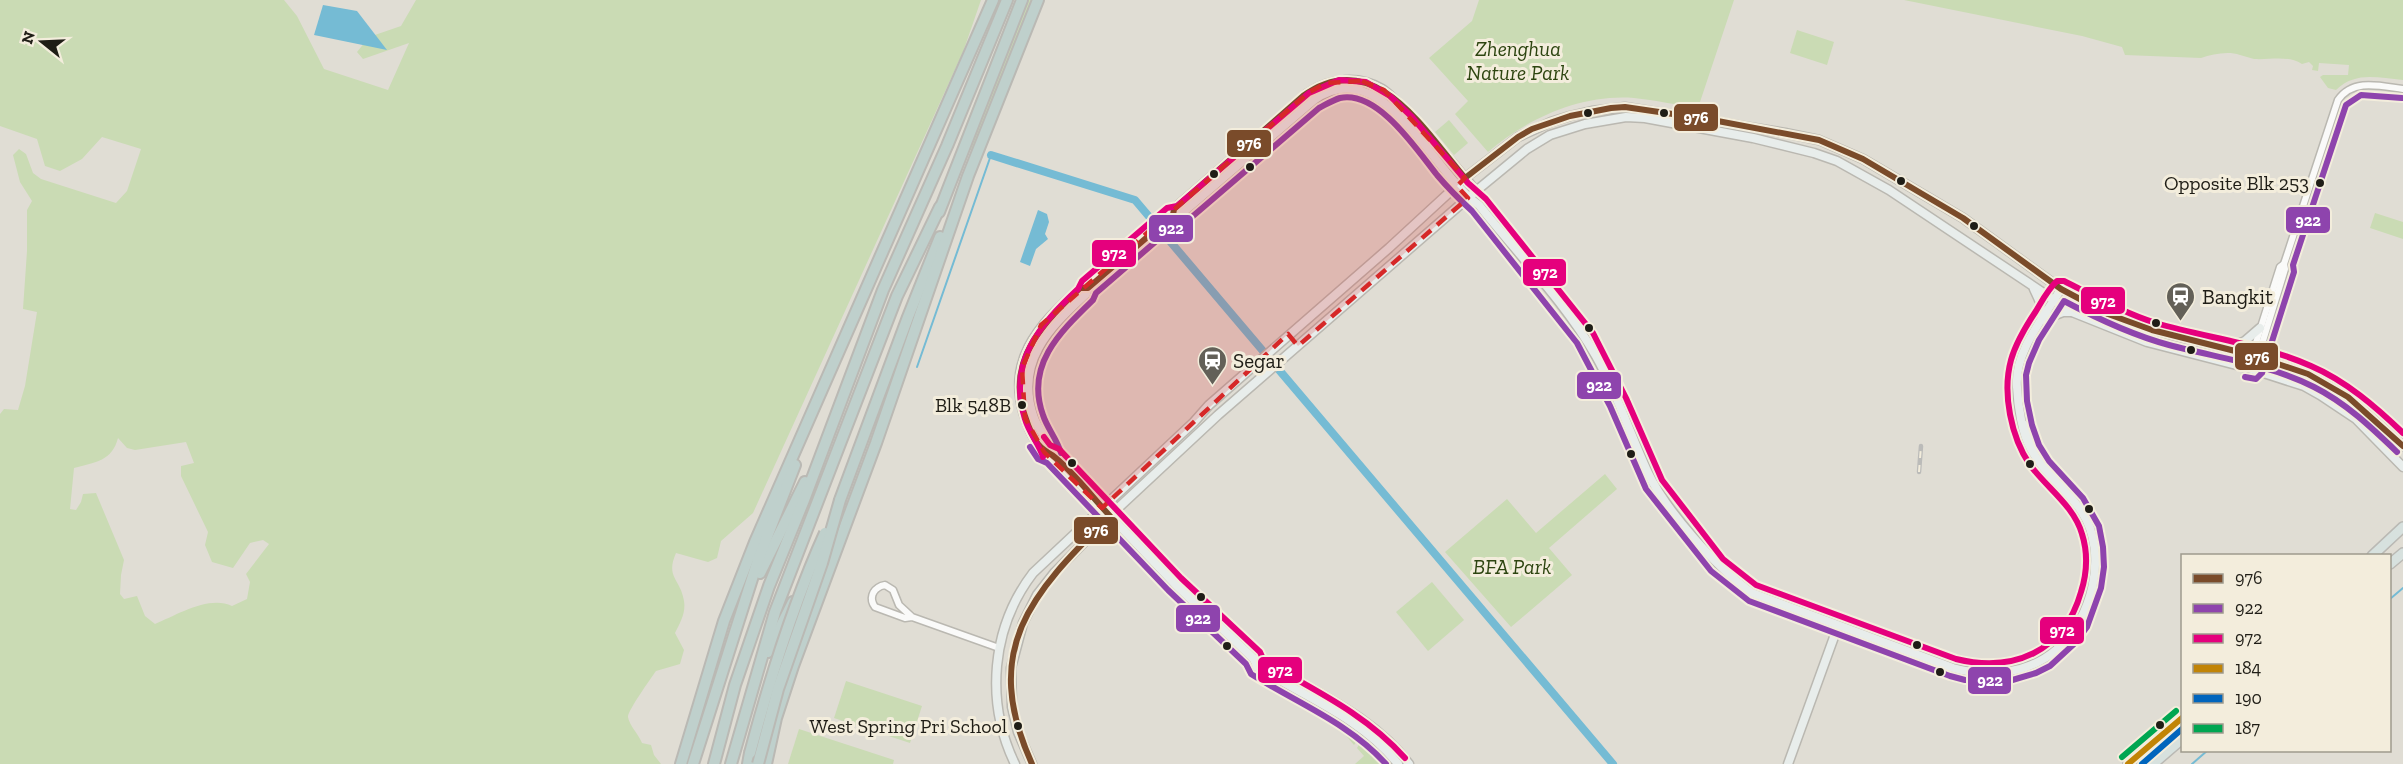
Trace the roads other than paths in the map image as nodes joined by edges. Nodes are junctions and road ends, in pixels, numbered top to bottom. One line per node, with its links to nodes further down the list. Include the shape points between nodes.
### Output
1 (993, 0): 29 (highway)
2 (1007, 0): 32 (highway, via 883,290)
3 (1022, 0): 13 (highway)
4 (1038, 0): 6 (highway)
5 (2403, 89): 16 (street, via 2358,86 2348,89 2338,100)
6 (968, 176): 21 (highway); 30 (highway)
7 (1465, 178): 8 (main road); 9 (main road); 11 (main road, via 1532,129 1592,111 1625,107 1819,140 1863,159); 15 (main road, via 1384,90 1362,81 1339,80 1308,93 1174,208)
8 (1457, 186): 10 (main road); 15 (main road, via 1410,128 1377,97 1358,90 1337,90 1314,100 1180,215); 24 (main road)
9 (1476, 191): 10 (main road); 12 (main road); 14 (main road, via 1521,153 1550,135 1626,117 1753,138 1814,153 1857,171)
10 (1468, 198): 12 (main road); 25 (main road)
11 (1927, 198): 14 (main road, via 1918,202); 18 (main road, via 1962,218)
12 (1479, 205): 44 (main road, via 1585,338 1654,485 1717,564 1752,592)
13 (940, 207): 21 (highway); 47 (highway, via 897,296 775,612)
14 (1920, 213): 17 (main road)
15 (1173, 215): 35 (main road, via 1088,288 1054,323 1030,369 1033,416 1052,455)
16 (2284, 264): 23 (street); 27 (street)
17 (2032, 286): 19 (main road); 22 (main road, via 2040,302)
18 (2061, 289): 19 (main road); 26 (main road, via 2108,314)
19 (2054, 301): 20 (main road); 22 (main road)
20 (2072, 312): 22 (main road); 28 (main road, via 2146,342)
21 (908, 317): 34 (highway)
22 (2042, 320): 44 (main road, via 2029,341 2017,376 2024,425 2055,478 2083,513 2091,532 2095,561 2083,615 2068,640 2031,665 2009,672 1980,674)
23 (2260, 328): 26 (main road, via 2245,341); 27 (street)
24 (1288, 334): 25 (main road); 35 (main road)
25 (1298, 346): 36 (main road)
26 (2225, 349): 27 (main road)
27 (2254, 356): 28 (street); 31 (main road, via 2308,374 2338,391)
28 (2251, 369): 33 (main road, via 2304,386 2345,410)
29 (825, 383): 42 (highway); 52 (highway, via 724,621)
30 (876, 443): 47 (highway, via 772,642); 58 (highway, via 793,666)
31 (2403, 446)
32 (816, 464): 42 (highway, via 796,497); 49 (highway, via 754,625)
33 (2403, 467)
34 (840, 500): 51 (highway, bridge, via 792,615); 57 (highway, bridge, via 778,689)
35 (1102, 508): 36 (main road); 45 (main road, via 1023,586 1009,613)
36 (1110, 516): 46 (main road); 60 (main road, via 1047,583 1023,623 1011,668 1011,695 1018,732)
37 (2403, 519): 38 (main road)
38 (2401, 528): 40 (main road)
39 (2403, 553): 41 (main road)
40 (2373, 554)
41 (2391, 563)
42 (740, 617): 53 (highway)
43 (912, 617): 43 (street, via 875,607 873,592 883,585 890,587 896,593 898,605); 45 (street)
44 (1838, 626): 63 (main road)
45 (999, 648): 59 (main road, via 997,696 1003,731)
46 (1254, 659): 61 (main road, via 1257,667 1367,733); 62 (main road, via 1262,660 1373,726)
47 (750, 694): 56 (highway)
48 (2181, 719): 64 (main road)
49 (722, 729): 54 (highway); 55 (highway)
50 (2181, 740): 65 (main road)
51 (749, 759)
52 (681, 764)
53 (693, 764)
54 (706, 764)
55 (714, 764)
56 (730, 764)
57 (758, 764)
58 (766, 764)
59 (1016, 764)
60 (1032, 764)
61 (1398, 764)
62 (1409, 764)
63 (1788, 764)
64 (2128, 764)
65 (2153, 764)

